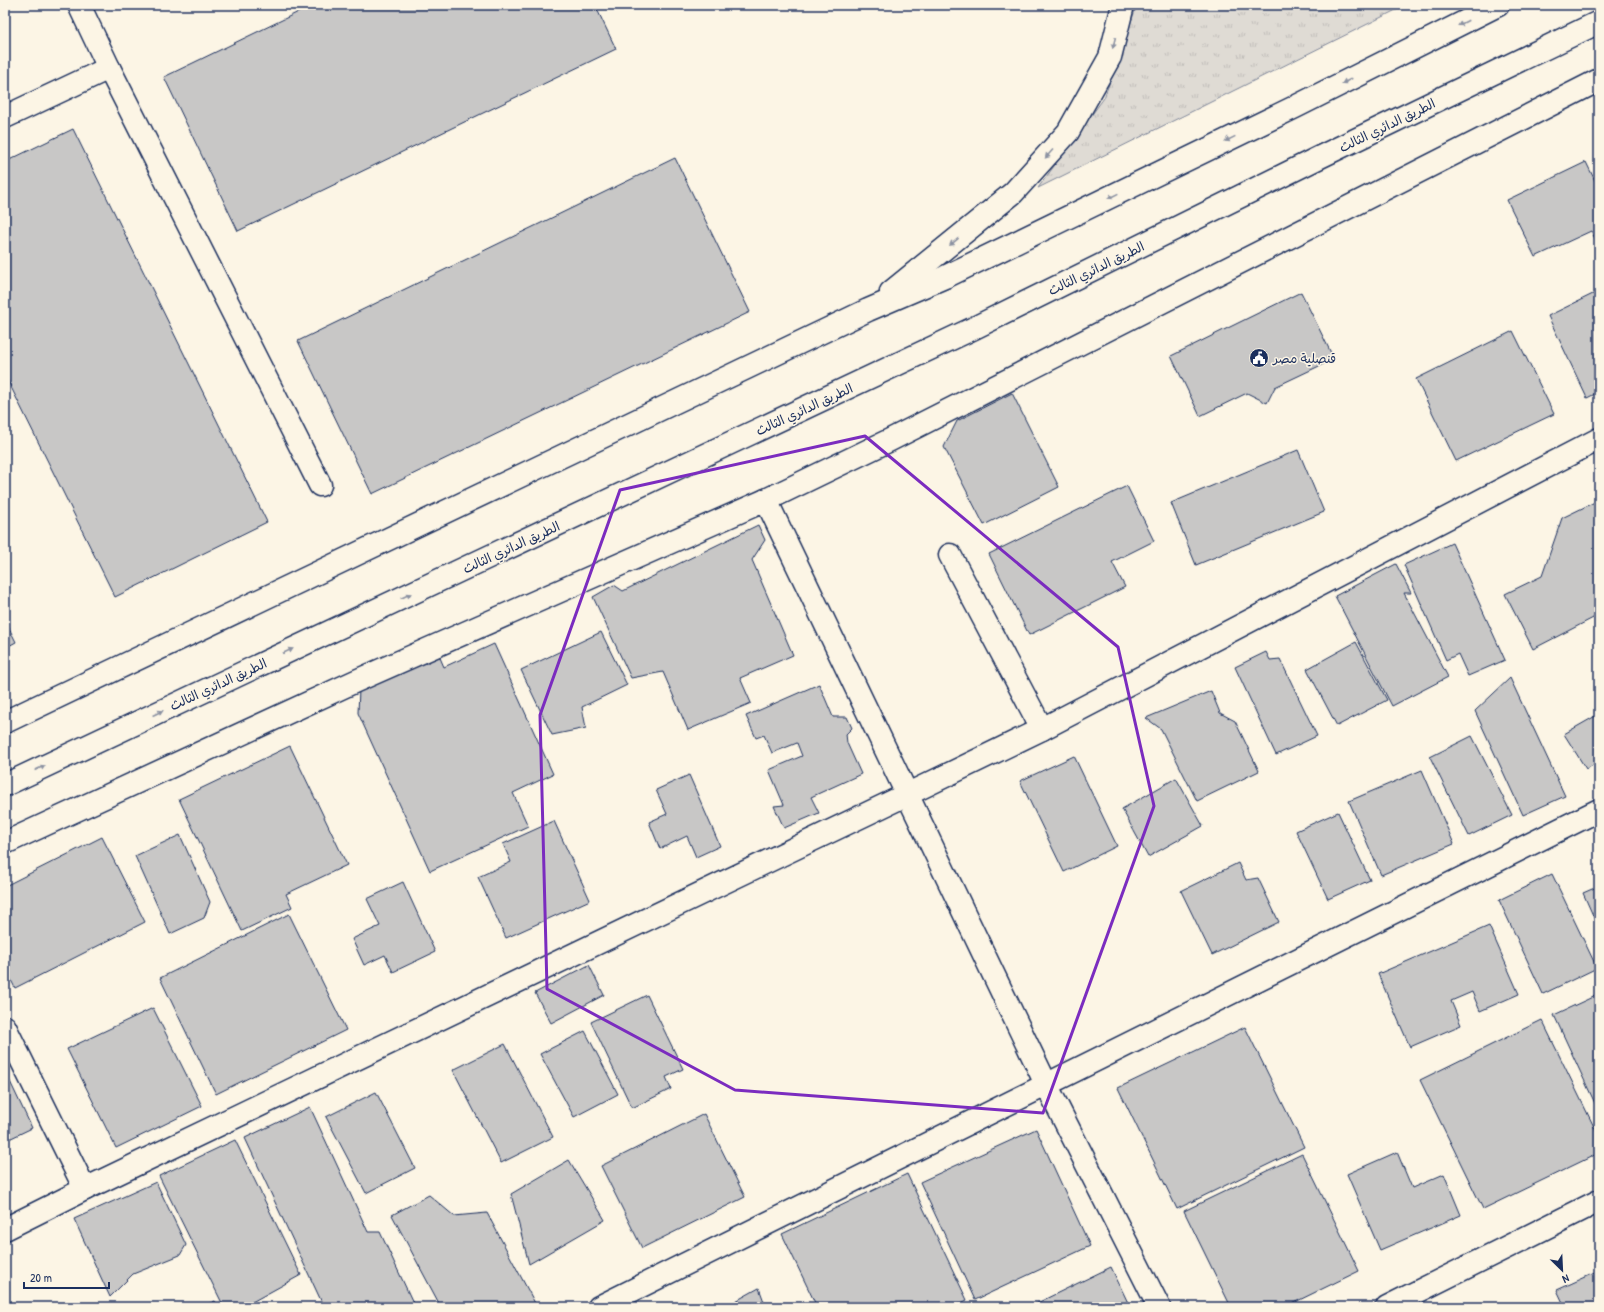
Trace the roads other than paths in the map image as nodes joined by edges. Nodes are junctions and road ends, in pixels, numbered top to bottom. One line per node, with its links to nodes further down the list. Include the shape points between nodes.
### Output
1 (79, 5): 5 (main road)
2 (1123, 5): 8 (main road, one-way to 8, via 1110,57 1068,132 1013,193)
3 (1498, 5): 8 (main road, one-way to 8, via 1259,125 952,274)
4 (1599, 22): 15 (main road, الطريق الدائري الثالث, one-way to 4, via 972,329)
5 (109, 68): 7 (main road); 10 (main road)
6 (1599, 80): 11 (main road, via 890,440)
7 (5, 117)
8 (868, 310): 13 (main road)
9 (1599, 439): 14 (main road)
10 (320, 485)
11 (766, 500): 16 (main road); 18 (main road, via 356,681)
12 (950, 555): 14 (main road)
13 (5, 722)
14 (1042, 729): 16 (main road)
15 (5, 784)
16 (908, 794): 20 (main road); 21 (main road)
17 (1599, 810): 20 (main road)
18 (5, 843)
19 (5, 1027): 21 (main road)
20 (1047, 1086): 24 (main road); 25 (main road)
21 (85, 1189): 23 (main road)
22 (1599, 1201): 26 (main road)
23 (5, 1230)
24 (599, 1307)
25 (1159, 1307)
26 (1387, 1307)

